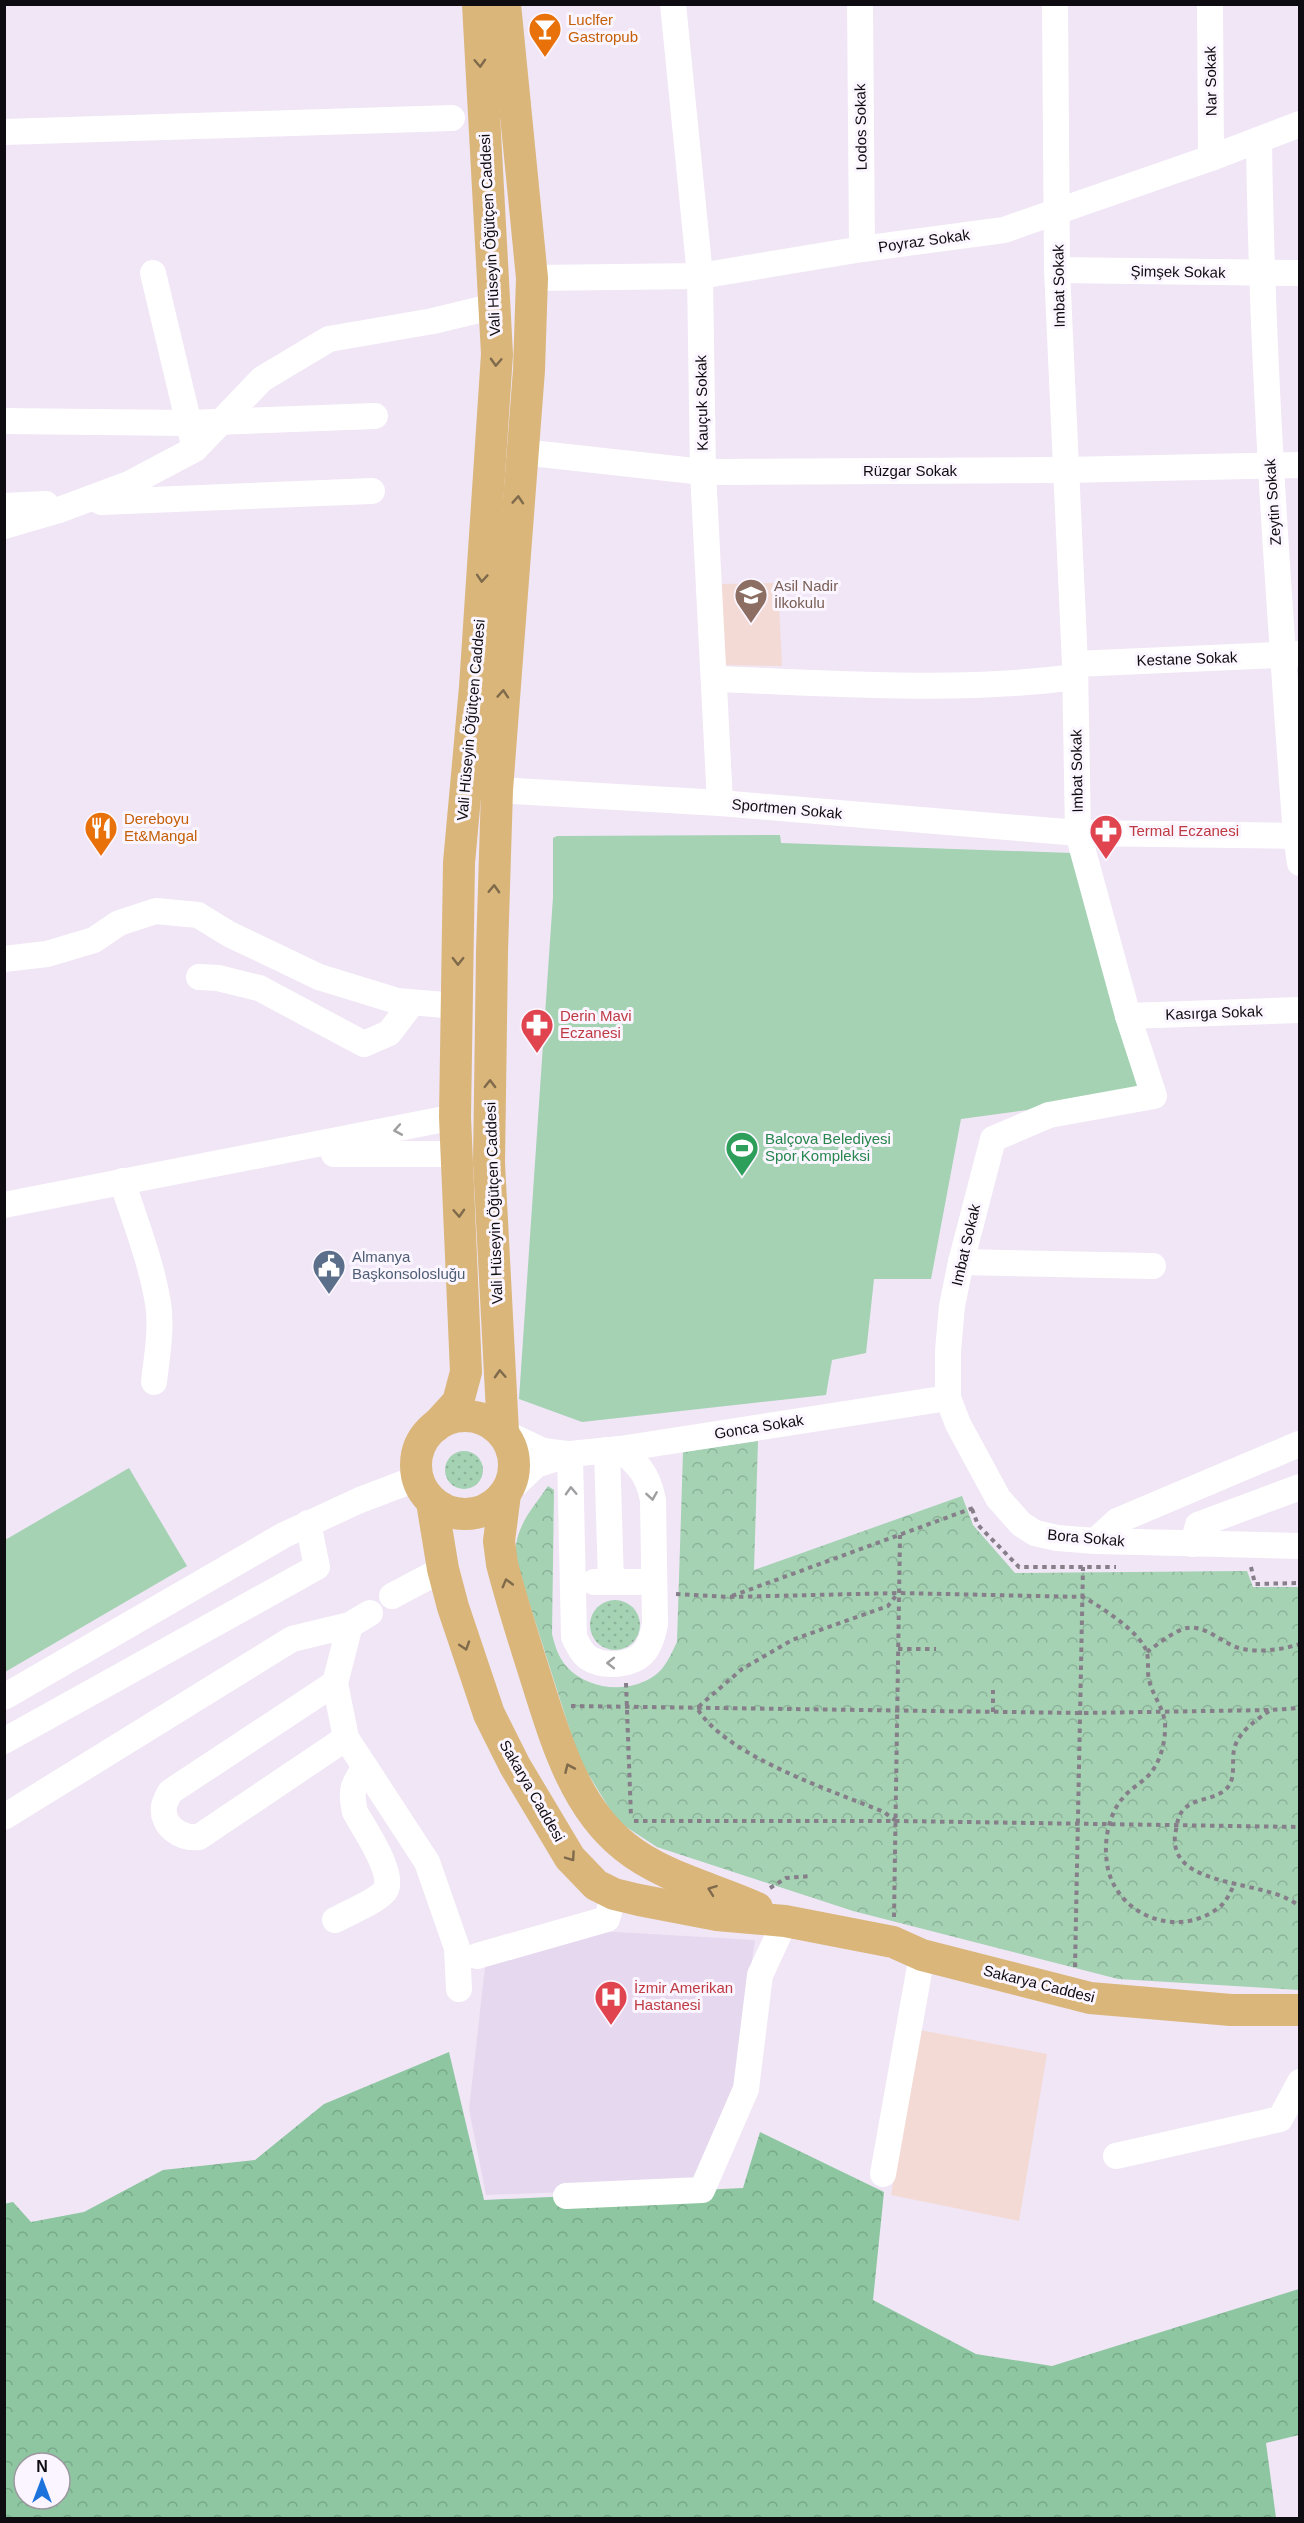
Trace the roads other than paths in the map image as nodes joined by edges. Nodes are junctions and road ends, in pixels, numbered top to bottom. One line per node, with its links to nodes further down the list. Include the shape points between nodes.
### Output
1 (478, 4): 20 (main road, Vali Hüseyin Öğütçen Caddesi, one-way to 20)
2 (505, 4): 19 (main road, Vali Hüseyin Öğütçen Caddesi)
3 (673, 4): 18 (street, Kauçuk Sokak)
4 (860, 4): 13 (street, Lodos Sokak)
5 (1055, 4): 12 (street, Imbat Sokak)
6 (1210, 4): 11 (street, Nar Sokak)
7 (452, 118): 9 (street)
8 (1299, 124): 10 (street, Poyraz Sokak)
9 (4, 132)
10 (1259, 140): 11 (street, Poyraz Sokak); 15 (street, Zeytin Sokak)
11 (1211, 158): 12 (street, Poyraz Sokak)
12 (1058, 212): 13 (street, Poyraz Sokak, via 1004,230); 14 (street, Imbat Sokak)
13 (862, 249): 18 (street, Poyraz Sokak)
14 (1057, 270): 15 (street, Şimşek Sokak); 29 (street, Imbat Sokak)
15 (1261, 272): 17 (street, Şimşek Sokak); 28 (street, Zeytin Sokak)
16 (153, 273): 24 (street)
17 (1299, 273)
18 (700, 276): 19 (street, Poyraz Sokak); 30 (street, Kauçuk Sokak)
19 (532, 278): 26 (main road, Vali Hüseyin Öğütçen Caddesi)
20 (495, 306): 23 (street, via 329,339 262,379); 46 (main road, Vali Hüseyin Öğütçen Caddesi, one-way to 46, via 497,354 459,863)
21 (375, 416): 23 (street)
22 (4, 421): 24 (street)
23 (221, 421): 24 (street); 25 (street)
24 (189, 423): 25 (street)
25 (195, 449): 32 (street, via 129,484)
26 (522, 452): 30 (street, Rüzgar Sokak); 38 (main road, Vali Hüseyin Öğütçen Caddesi, one-way to 26)
27 (1299, 465): 28 (street, Rüzgar Sokak)
28 (1270, 466): 29 (street, Rüzgar Sokak); 35 (street, Zeytin Sokak)
29 (1065, 470): 30 (street, Rüzgar Sokak); 36 (street, Imbat Sokak)
30 (703, 472): 37 (street, Kauçuk Sokak)
31 (372, 491): 32 (street)
32 (78, 503): 33 (street); 34 (street)
33 (4, 506)
34 (4, 526)
35 (1291, 655): 36 (street, Kestane Sokak); 41 (street, Zeytin Sokak)
36 (1075, 670): 37 (street, Kestane Sokak, via 1043,681 939,686); 40 (street, Imbat Sokak)
37 (715, 679): 39 (street, Kauçuk Sokak)
38 (497, 790): 39 (street, Sportmen Sokak); 52 (main road, Vali Hüseyin Öğütçen Caddesi, one-way to 38)
39 (720, 803): 40 (street, Sportmen Sokak)
40 (1078, 833): 41 (street, Sportmen Sokak); 48 (street, Imbat Sokak)
41 (1298, 836): 42 (street, Zeytin Sokak)
42 (1299, 863)
43 (4, 959): 45 (street, via 47,954 94,940 119,923 156,911 198,915 319,977 363,992)
44 (199, 977): 45 (street, via 259,988 364,1044 389,1033)
45 (412, 1002): 46 (street)
46 (457, 1006): 49 (main road, Vali Hüseyin Öğütçen Caddesi)
47 (1299, 1010): 48 (street, Kasırga Sokak)
48 (1128, 1016): 55 (street, Imbat Sokak, via 1154,1096 1049,1115 993,1140)
49 (455, 1117): 50 (street, one-way to 50); 51 (main road, Vali Hüseyin Öğütçen Caddesi); 52 (main road)
50 (271, 1154): 51 (street); 53 (street)
51 (456, 1154): 59 (main road, Vali Hüseyin Öğütçen Caddesi, one-way to 59, via 466,1372 458,1402)
52 (489, 1163): 60 (main road, Vali Hüseyin Öğütçen Caddesi, one-way to 52)
53 (122, 1181): 54 (street); 57 (street, via 158,1304)
54 (4, 1205)
55 (961, 1262): 56 (street); 58 (street, Imbat Sokak, via 952,1306)
56 (1153, 1266)
57 (154, 1382)
58 (948, 1398): 62 (street, Gonca Sokak); 68 (street, Bora Sokak, via 958,1424 1011,1516 1035,1533)
59 (436, 1426): 60 (main road, via 451,1419 480,1417); 65 (main road, via 422,1439 417,1457)
60 (503, 1432): 63 (street, via 543,1450); 66 (main road, via 515,1463 513,1479)
61 (1299, 1444): 68 (street, via 1117,1521)
62 (613, 1450): 63 (street, Gonca Sokak); 72 (street); 74 (street, one-way to 74, via 638,1465 649,1481)
63 (570, 1454): 66 (street, via 536,1465); 73 (street, one-way to 63)
64 (1299, 1487): 69 (street, via 1198,1525)
65 (425, 1490): 66 (main road, via 456,1515 486,1511); 67 (street, via 360,1500); 71 (main road, Sakarya Caddesi)
66 (505, 1494): 84 (main road, Sakarya Caddesi, one-way to 66, via 658,1868 625,1847 600,1824 580,1794 547,1711 502,1564 499,1541)
67 (308, 1523): 77 (street); 79 (street, via 317,1567)
68 (1095, 1541): 69 (street, Bora Sokak)
69 (1193, 1544): 70 (street, Bora Sokak)
70 (1299, 1546)
71 (443, 1569): 75 (street); 82 (main road, Sakarya Caddesi, one-way to 82, via 486,1704 515,1766 570,1858 596,1885)
72 (610, 1581): 73 (street); 74 (street)
73 (574, 1583): 74 (street, one-way to 73, via 652,1639 640,1656 612,1664 587,1657 579,1648 574,1631)
74 (665, 1588)
75 (392, 1596)
76 (335, 1683): 78 (street); 78 (street, via 170,1792 164,1807 168,1822 176,1833 199,1837); 81 (street, via 360,1619 292,1639)
77 (4, 1697)
78 (346, 1738): 80 (street)
79 (4, 1741)
80 (365, 1767): 83 (street, via 353,1786 353,1804 386,1869 388,1881 384,1893); 87 (street, via 427,1862 457,1948)
81 (4, 1817)
82 (614, 1894): 84 (main road, Sakarya Caddesi, via 717,1915); 86 (street, via 607,1919)
83 (335, 1920)
84 (785, 1921): 85 (main road, Sakarya Caddesi, via 893,1942); 92 (street, via 760,1975 746,2089 702,2190)
85 (922, 1955): 88 (main road, Sakarya Caddesi, via 1090,1998 1231,2010); 91 (street)
86 (477, 1956)
87 (459, 1989)
88 (1299, 2010)
89 (1299, 2082): 90 (street, via 1280,2120)
90 (1116, 2156)
91 (883, 2174)
92 (566, 2196)

